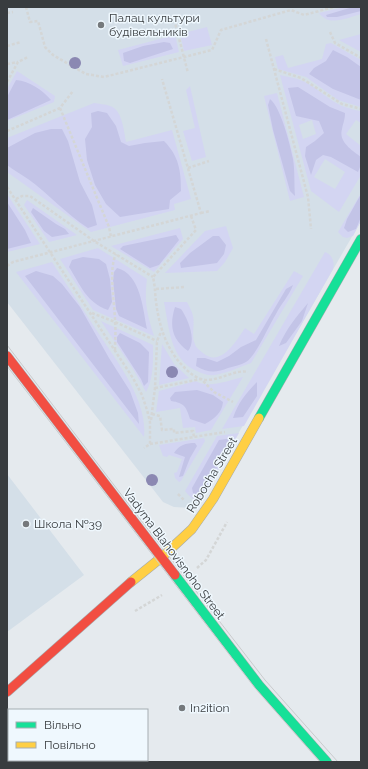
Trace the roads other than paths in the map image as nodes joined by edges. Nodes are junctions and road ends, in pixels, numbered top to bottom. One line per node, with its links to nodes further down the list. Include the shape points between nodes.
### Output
1 (361, 239): 3 (street, Robocha Street, via 213,499 192,529)
2 (7, 356): 3 (street, Vadyma Blahovisnoho Street)
3 (162, 557): 4 (street, Robocha Street); 5 (street, Vadyma Blahovisnoho Street, via 259,684)
4 (7, 692)
5 (327, 762)

